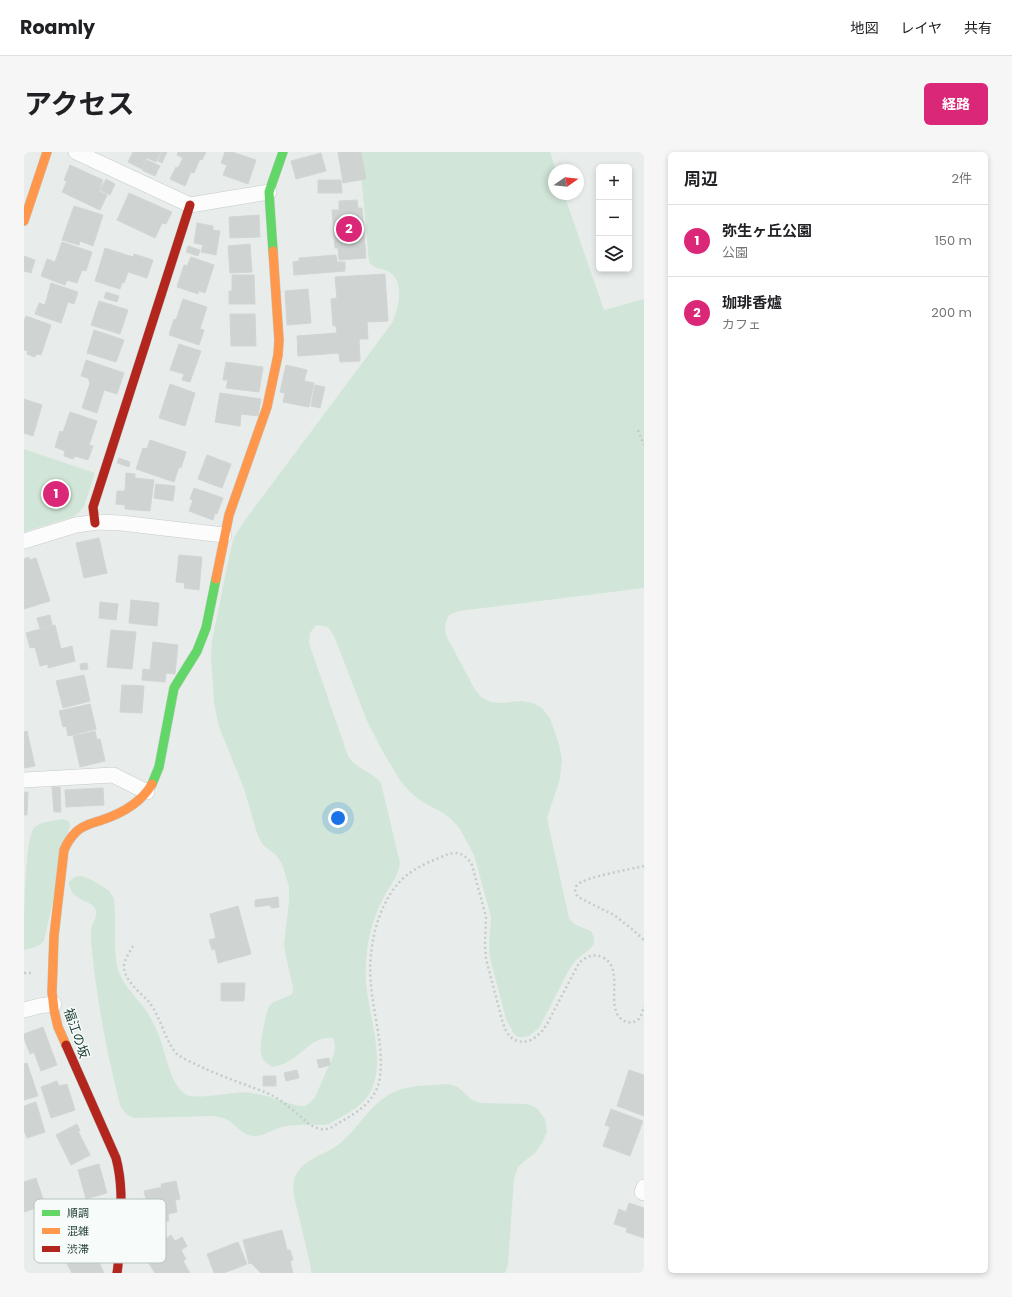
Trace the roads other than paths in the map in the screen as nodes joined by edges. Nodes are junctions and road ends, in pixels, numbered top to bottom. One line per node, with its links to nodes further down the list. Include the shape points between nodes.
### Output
1 (47, 152): 6 (street)
2 (76, 152): 5 (street)
3 (283, 152): 4 (street)
4 (269, 192): 5 (street); 8 (street, 福江の坂, via 278,355 267,407)
5 (190, 205): 7 (street, via 93,507)
6 (24, 221)
7 (95, 523): 8 (street, via 121,523); 9 (street, via 76,525)
8 (224, 535): 11 (street, 福江の坂, via 206,628 197,651 174,688 159,767)
9 (24, 541)
10 (24, 780): 11 (street, via 113,775)
11 (147, 792): 12 (street, 福江の坂, via 126,810 77,831 64,850 54,936)
12 (54, 1004): 13 (street); 16 (street, 福江の坂, via 58,1027 121,1172)
13 (24, 1010)
14 (644, 1187): 15 (street)
15 (644, 1193)
16 (122, 1199)
17 (118, 1263): 18 (street, 福江の坂)
18 (117, 1273)

